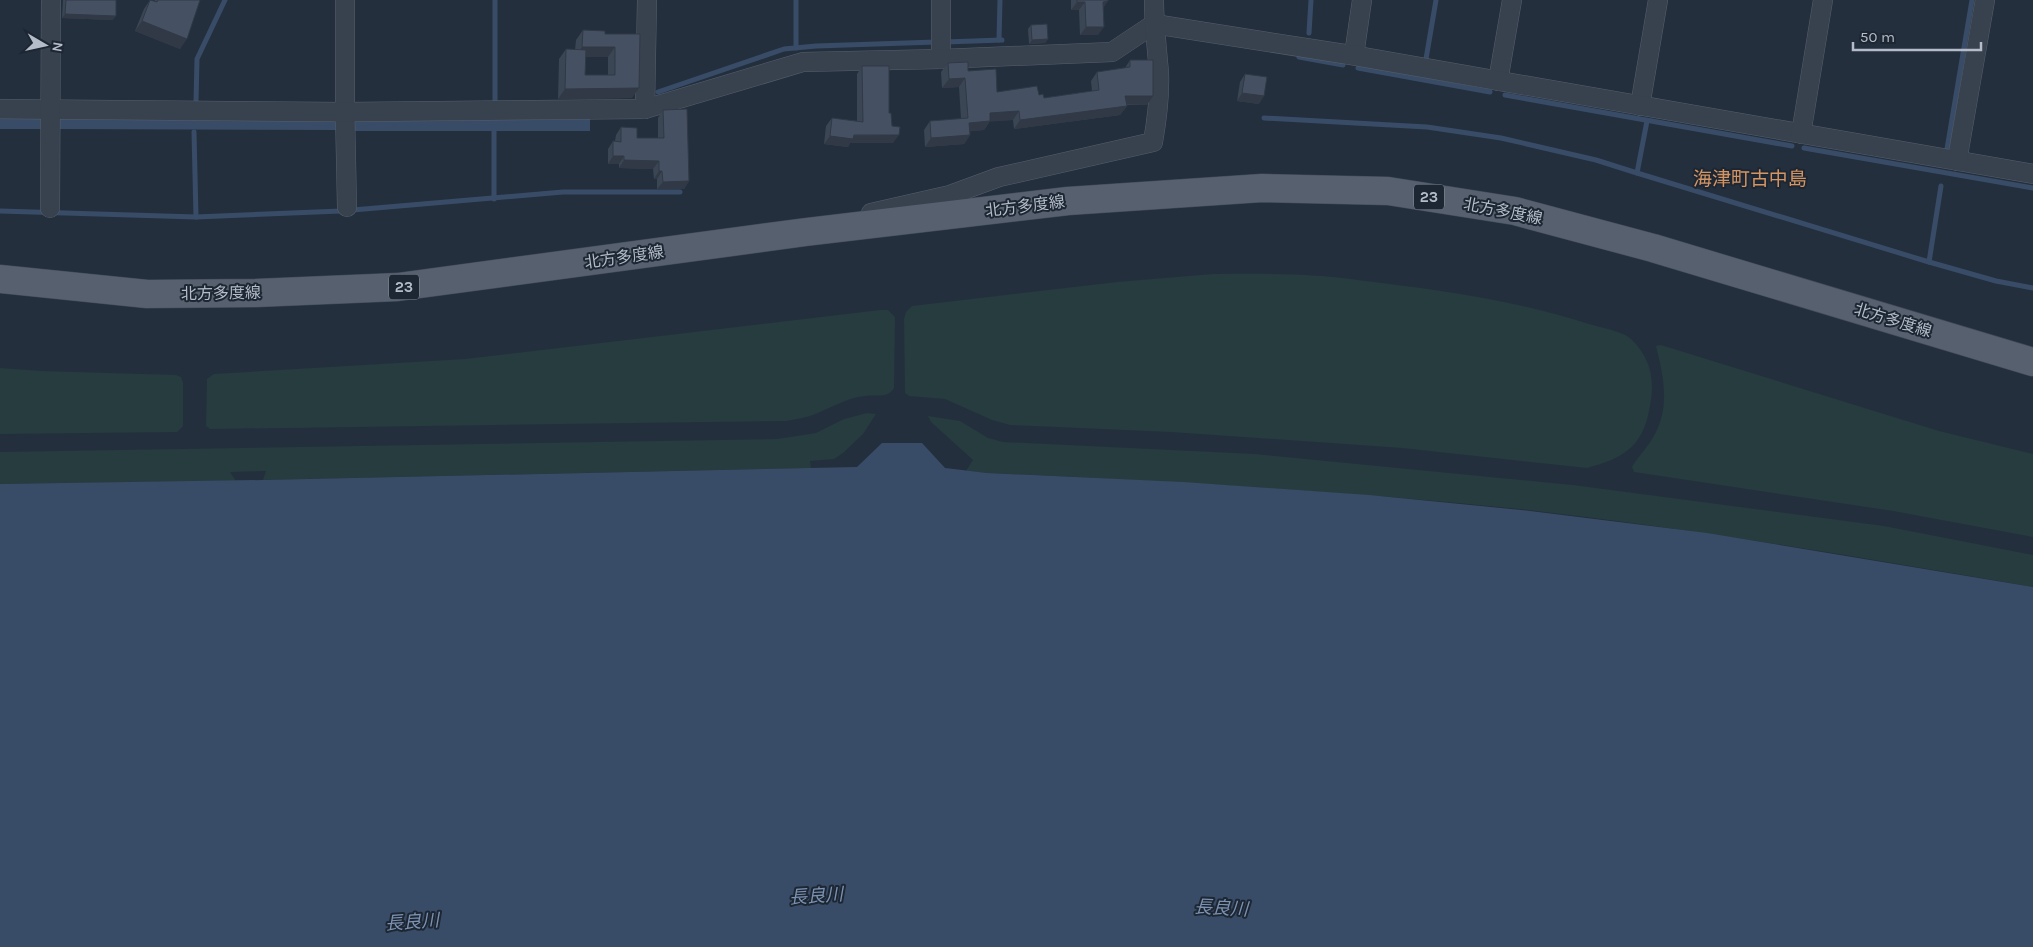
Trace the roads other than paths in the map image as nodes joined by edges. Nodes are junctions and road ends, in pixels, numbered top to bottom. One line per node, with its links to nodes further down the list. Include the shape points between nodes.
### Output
1 (51, 0): 17 (street)
2 (345, 0): 19 (street)
3 (647, 0): 18 (street)
4 (942, 0): 12 (street)
5 (1154, 0): 11 (street)
6 (1362, 0): 13 (street)
7 (1512, 0): 14 (street)
8 (1658, 0): 15 (street)
9 (1824, 0): 20 (street)
10 (1985, 0): 21 (street)
11 (1154, 24): 12 (street, via 1112,52); 13 (street); 25 (street, via 1159,74 1158,116 1153,142 999,177 950,195 841,220)
12 (941, 48): 18 (street, via 803,62)
13 (1354, 55): 14 (street)
14 (1498, 81): 15 (street)
15 (1640, 106): 20 (street)
16 (0, 109): 17 (street)
17 (50, 109): 19 (street); 24 (street)
18 (645, 109): 19 (street)
19 (344, 112): 23 (street)
20 (1801, 134): 21 (street)
21 (1957, 161): 22 (street)
22 (2033, 174)
23 (347, 207)
24 (50, 208)
25 (806, 232): 26 (main road, 北方多度線 / 23, via 398,288 146,294); 27 (main road, 北方多度線 / 23, via 1068,201 1262,188 1388,191 1515,211 1653,248)
26 (0, 279)
27 (2033, 362)

